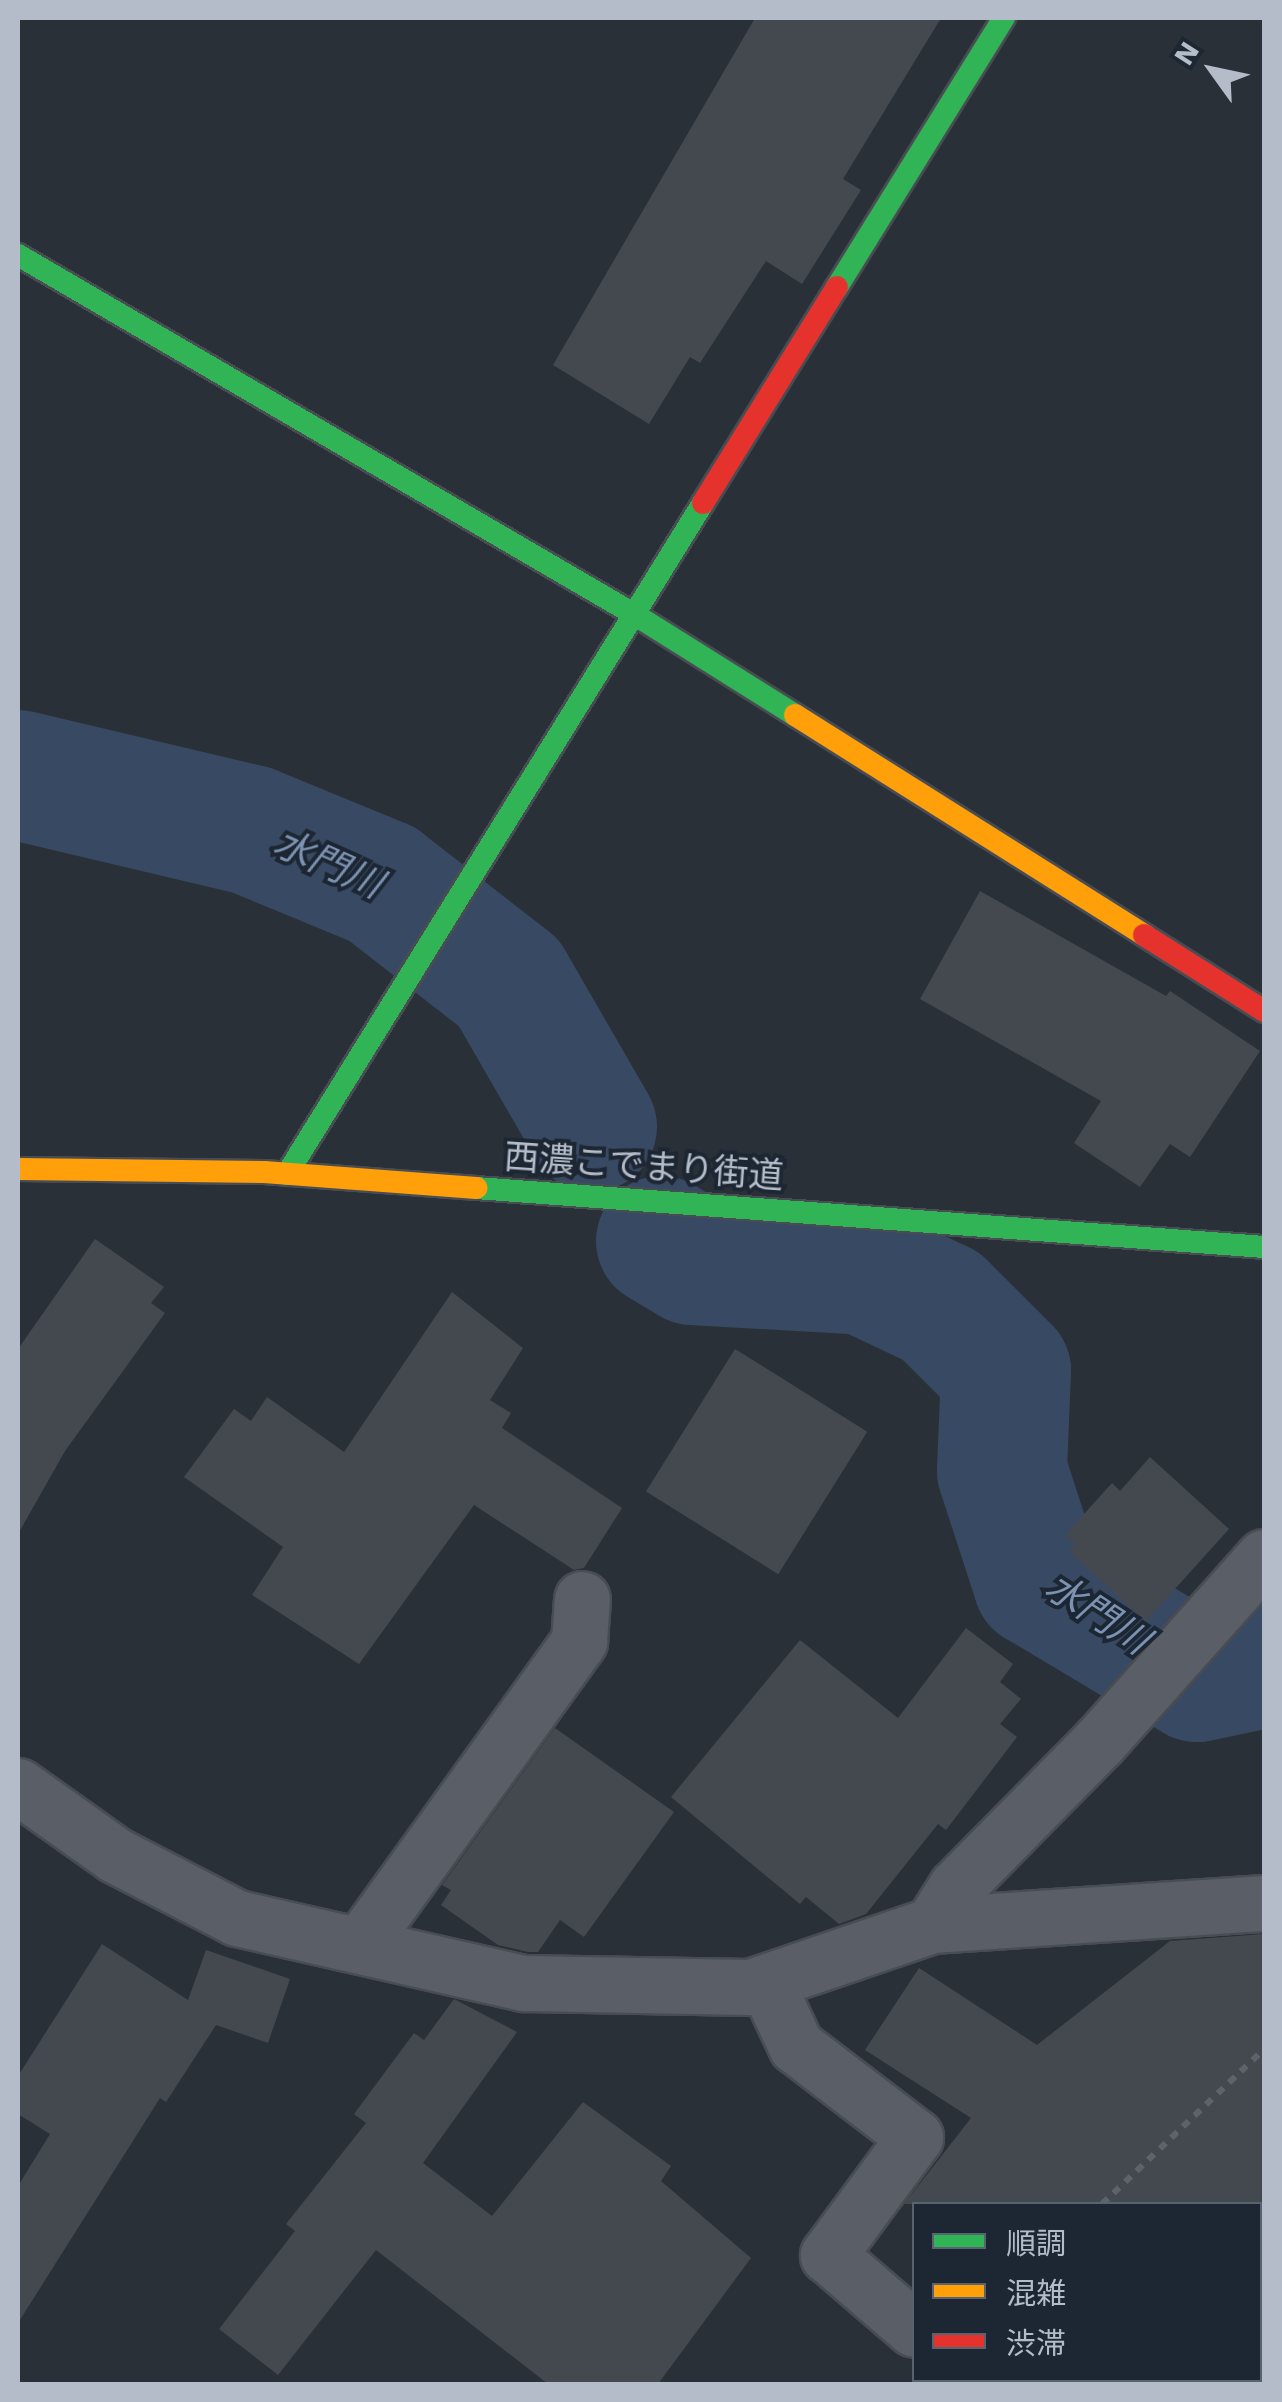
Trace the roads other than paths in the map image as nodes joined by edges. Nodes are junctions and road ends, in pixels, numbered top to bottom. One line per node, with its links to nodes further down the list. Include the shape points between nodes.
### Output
1 (1004, 18): 3 (street)
2 (18, 255): 3 (street)
3 (636, 616): 4 (street); 6 (street)
4 (1264, 1011)
5 (18, 1169): 6 (street, 西濃こでまり街道)
6 (287, 1174): 7 (street, 西濃こでまり街道)
7 (1264, 1248)
8 (1264, 1557): 12 (street, via 956,1887)
9 (582, 1599): 13 (street, via 579,1641)
10 (18, 1786): 13 (street, via 115,1855 237,1918)
11 (1264, 1903): 12 (street)
12 (932, 1924): 14 (street)
13 (360, 1945): 14 (street, via 524,1983)
14 (766, 1982): 15 (street, via 796,2046 914,2137 828,2255)
15 (912, 2327)

